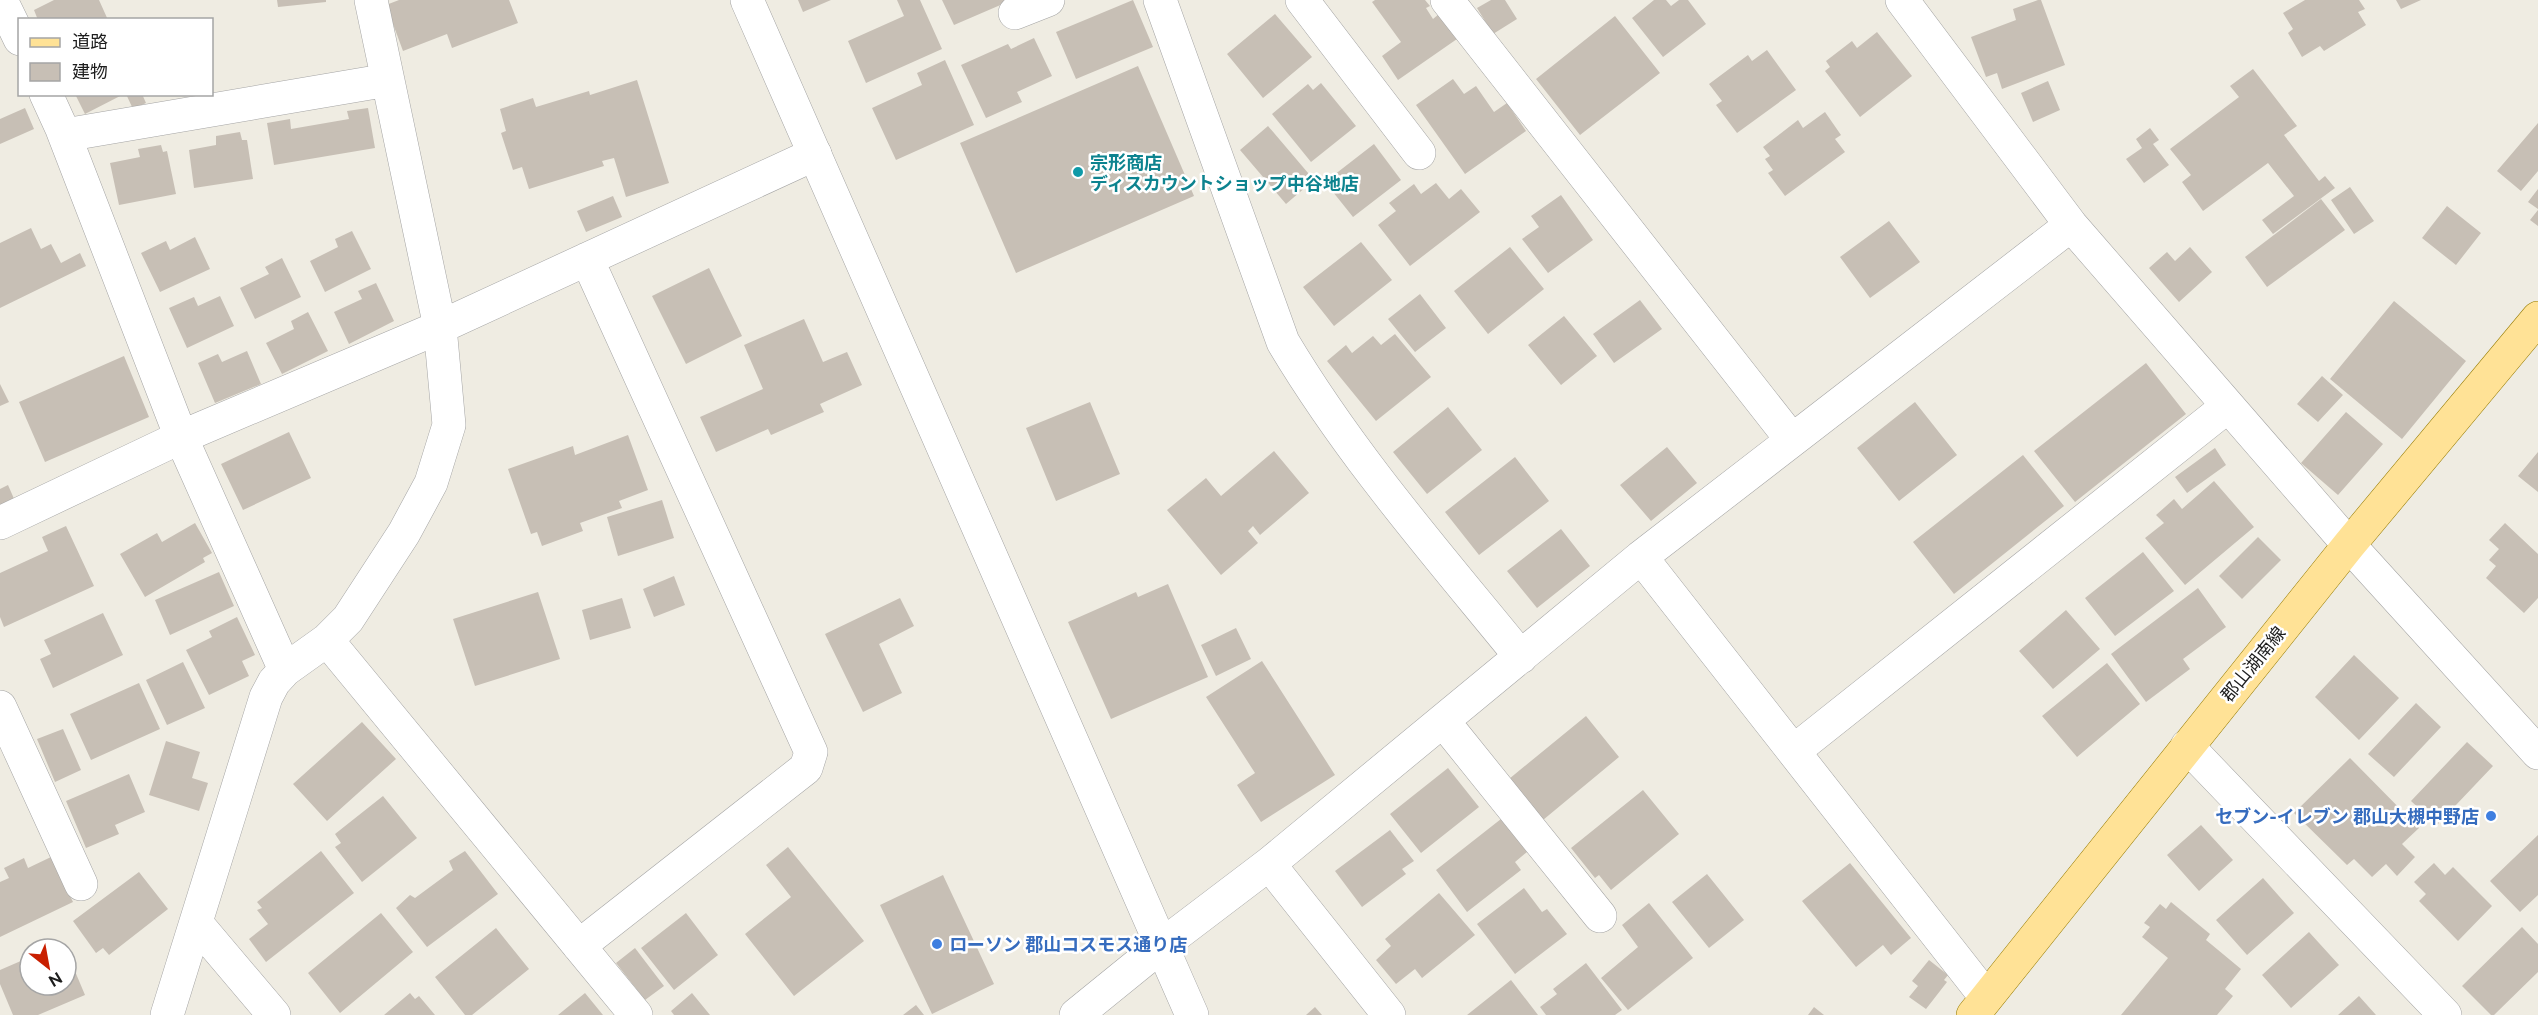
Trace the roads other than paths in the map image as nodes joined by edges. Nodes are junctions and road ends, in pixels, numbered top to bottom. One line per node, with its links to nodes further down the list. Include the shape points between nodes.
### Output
1 (1, 0): 10 (street)
2 (371, 0): 11 (street)
3 (747, 0): 15 (street)
4 (1048, 0): 9 (street)
5 (1160, 0): 27 (street, via 1283,342 1374,478)
6 (1302, 0): 14 (street)
7 (1447, 0): 22 (street)
8 (1902, 0): 16 (street)
9 (1015, 13)
10 (18, 35)
11 (388, 80): 13 (street); 19 (street)
12 (47, 96): 13 (street)
13 (65, 135): 21 (street)
14 (1419, 153)
15 (815, 154): 17 (street); 39 (street)
16 (2071, 225): 20 (street); 22 (street)
17 (587, 259): 19 (street); 38 (street, via 811,752 806,768)
18 (2538, 318): 24 (main road, 郡山湖南線)
19 (440, 327): 21 (street); 26 (street, via 449,425 431,483 404,533 348,619)
20 (2228, 406): 24 (street); 32 (street)
21 (181, 437): 23 (street); 28 (street)
22 (1792, 440): 25 (street)
23 (0, 523)
24 (2349, 545): 31 (main road, 郡山湖南線); 33 (street)
25 (1641, 557): 27 (street); 32 (street)
26 (327, 640): 28 (street); 38 (street)
27 (1521, 657): 30 (street)
28 (285, 670): 37 (street, via 266,697)
29 (0, 707): 35 (street)
30 (1443, 721): 34 (street); 36 (street)
31 (2187, 746): 40 (main road, 郡山湖南線); 47 (street)
32 (1794, 751): 40 (street)
33 (2538, 753)
34 (1269, 864): 39 (street); 46 (street)
35 (81, 884)
36 (1600, 916)
37 (197, 924): 41 (street); 42 (street)
38 (579, 946): 43 (street)
39 (1161, 946): 44 (street); 45 (street)
40 (1979, 1006)
41 (168, 1015)
42 (274, 1015)
43 (636, 1015)
44 (1076, 1015)
45 (1192, 1015)
46 (1389, 1015)
47 (2445, 1015)

